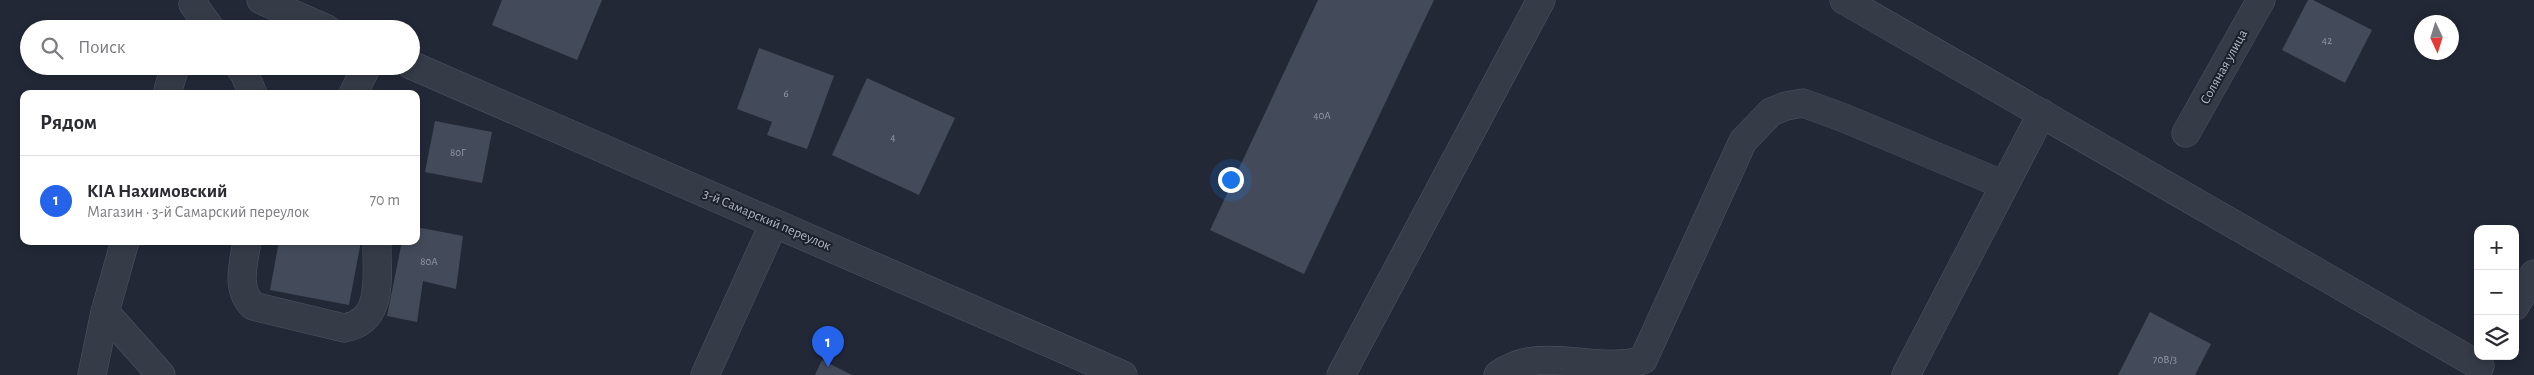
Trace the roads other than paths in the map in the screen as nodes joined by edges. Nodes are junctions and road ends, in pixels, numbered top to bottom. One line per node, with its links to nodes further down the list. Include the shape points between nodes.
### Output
1 (261, 0): 7 (street)
2 (1540, 0): 30 (street)
3 (1844, 0): 15 (street)
4 (2261, 0): 16 (street, Соляная улица)
5 (191, 11): 6 (street)
6 (201, 20)
7 (307, 20)
8 (420, 69): 18 (street, 3-й Самарский переулок)
9 (172, 75): 12 (street)
10 (245, 75): 13 (street)
11 (362, 75): 14 (street)
12 (168, 90)
13 (251, 90)
14 (355, 90)
15 (2042, 113): 17 (street); 25 (street)
16 (2186, 133)
17 (2004, 185): 31 (street, via 1803,103 1786,106 1771,112 1743,141 1643,360 1634,366 1607,373 1533,364 1518,365); 32 (street)
18 (774, 223): 28 (street); 29 (street, 3-й Самарский переулок)
19 (124, 245): 24 (street)
20 (247, 245): 21 (street, via 242,290 253,306 344,328 359,326 376,302)
21 (377, 245)
22 (2534, 274): 23 (street)
23 (2519, 299)
24 (105, 312): 26 (street); 27 (street)
25 (2477, 366)
26 (92, 375)
27 (161, 375)
28 (705, 375)
29 (1123, 375)
30 (1341, 375)
31 (1498, 375)
32 (1906, 375)

